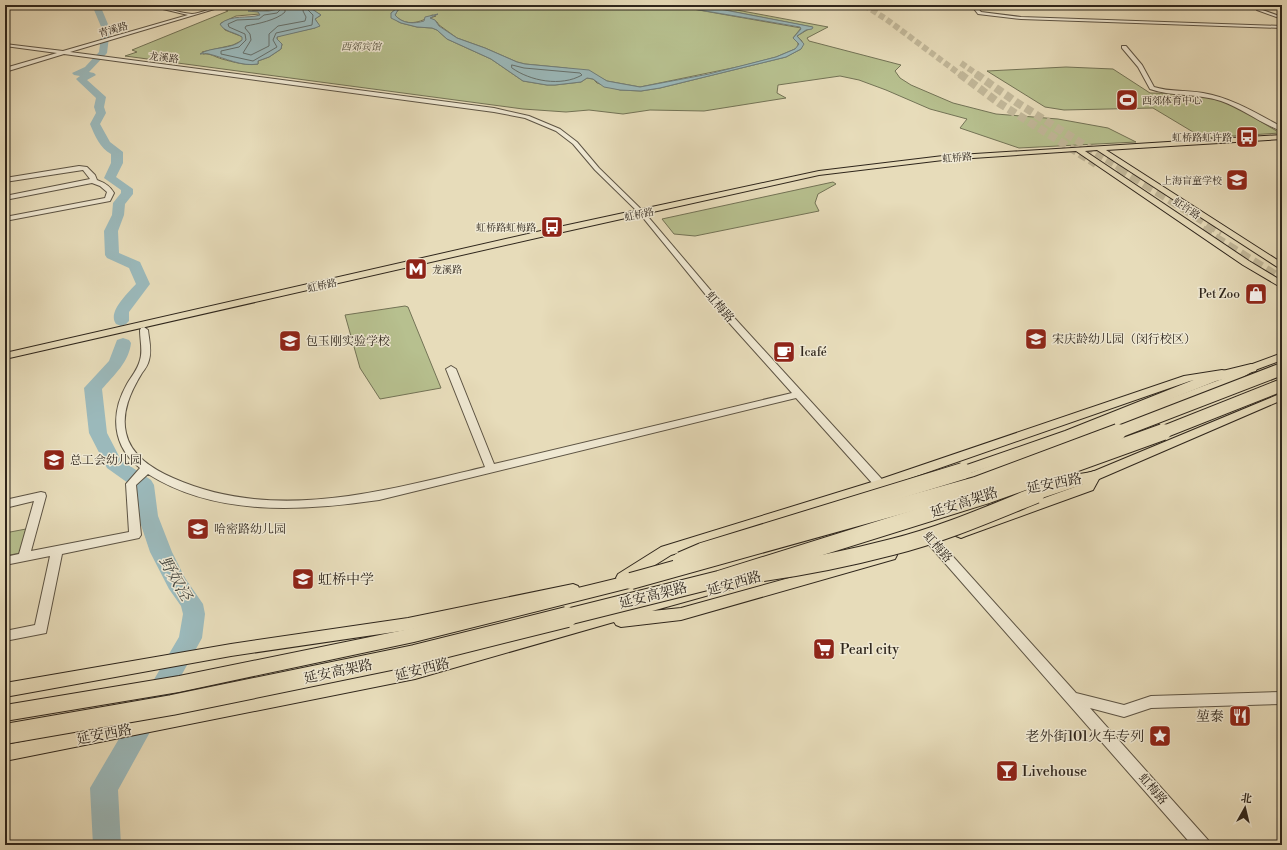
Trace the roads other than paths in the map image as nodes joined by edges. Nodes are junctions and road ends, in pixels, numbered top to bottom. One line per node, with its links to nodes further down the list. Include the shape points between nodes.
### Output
1 (148, 5): 7 (street)
2 (226, 5): 7 (street, 青溪路)
3 (973, 5): 9 (street, via 980,13)
4 (1207, 5): 5 (street)
5 (1251, 6): 6 (street); 8 (street)
6 (1282, 7)
7 (192, 15): 14 (street, 青溪路)
8 (1282, 18)
9 (1104, 21): 10 (street); 11 (street)
10 (1109, 26)
11 (1282, 27)
12 (5, 45): 14 (street, 龙溪路)
13 (1124, 47): 16 (street, via 1140,66 1152,88 1202,94 1224,100 1243,107)
14 (64, 53): 15 (street, 青溪路); 24 (street, 龙溪路, via 419,99 527,117 558,130 574,143)
15 (5, 70)
16 (1282, 129)
17 (1282, 137): 19 (main road, 虹桥路)
18 (1282, 142): 19 (main road, 虹桥路)
19 (1101, 150): 20 (main road, 虹桥路); 26 (main road, 虹许路)
20 (1082, 151): 24 (main road, 虹桥路, via 952,162 827,177); 27 (main road, 虹许路)
21 (5, 180): 22 (street, via 86,168 93,176)
22 (92, 181): 23 (street); 25 (street, via 107,187 111,193 108,200)
23 (5, 198)
24 (644, 216): 28 (main road, 虹桥路); 29 (main road, 虹桥路, via 554,231); 36 (street, 虹梅路, via 726,314)
25 (5, 219)
26 (1282, 267)
27 (1282, 285)
28 (144, 330): 31 (main road, 虹桥路); 38 (street, via 145,361 125,394 120,414 121,434 130,452)
29 (5, 356)
30 (1282, 356): 32 (main road)
31 (5, 360)
32 (1251, 368): 41 (main road, via 1188,378); 43 (main road, via 1234,378); 51 (highway, bridge, via 1211,378 1070,434 963,471 702,551)
33 (451, 369): 39 (street)
34 (1282, 369): 51 (highway, 延安高架路, bridge, via 976,485)
35 (1282, 385): 50 (highway, 延安高架路, bridge, via 1183,425 988,495)
36 (799, 394): 39 (street); 41 (street, 虹梅路)
37 (1282, 396): 40 (main road, 延安西路)
38 (146, 469): 39 (street, via 174,484 202,494 270,505 342,502 379,496); 47 (street, via 131,484 135,535)
39 (491, 469)
40 (1094, 476): 44 (main road, 延安西路, via 1030,486); 45 (main road, via 1088,487); 50 (highway, bridge, via 893,547 790,569)
41 (880, 484): 43 (street, 虹梅路); 51 (main road, via 666,551)
42 (5, 504): 48 (street, via 41,496)
43 (899, 505): 44 (street, 虹梅路); 51 (main road)
44 (921, 528): 45 (main road); 46 (street, 虹梅路); 52 (main road, 延安西路)
45 (956, 535): 46 (main road)
46 (934, 543): 52 (main road, via 680,614); 55 (street, 虹梅路)
47 (57, 550): 48 (street); 53 (street, via 41,629)
48 (24, 557): 49 (street)
49 (5, 561)
50 (719, 579): 58 (highway, 延安高架路, bridge, via 415,655 172,705)
51 (627, 580): 54 (main road, via 408,624 231,650); 57 (highway, 延安高架路, via 414,635 179,684)
52 (582, 626): 59 (main road, 延安西路, via 415,672)
53 (5, 636)
54 (5, 690)
55 (1072, 698): 56 (street, via 1124,712 1151,702); 60 (street, 虹梅路)
56 (1282, 698)
57 (5, 713)
58 (5, 734)
59 (5, 753)
60 (1202, 845)

